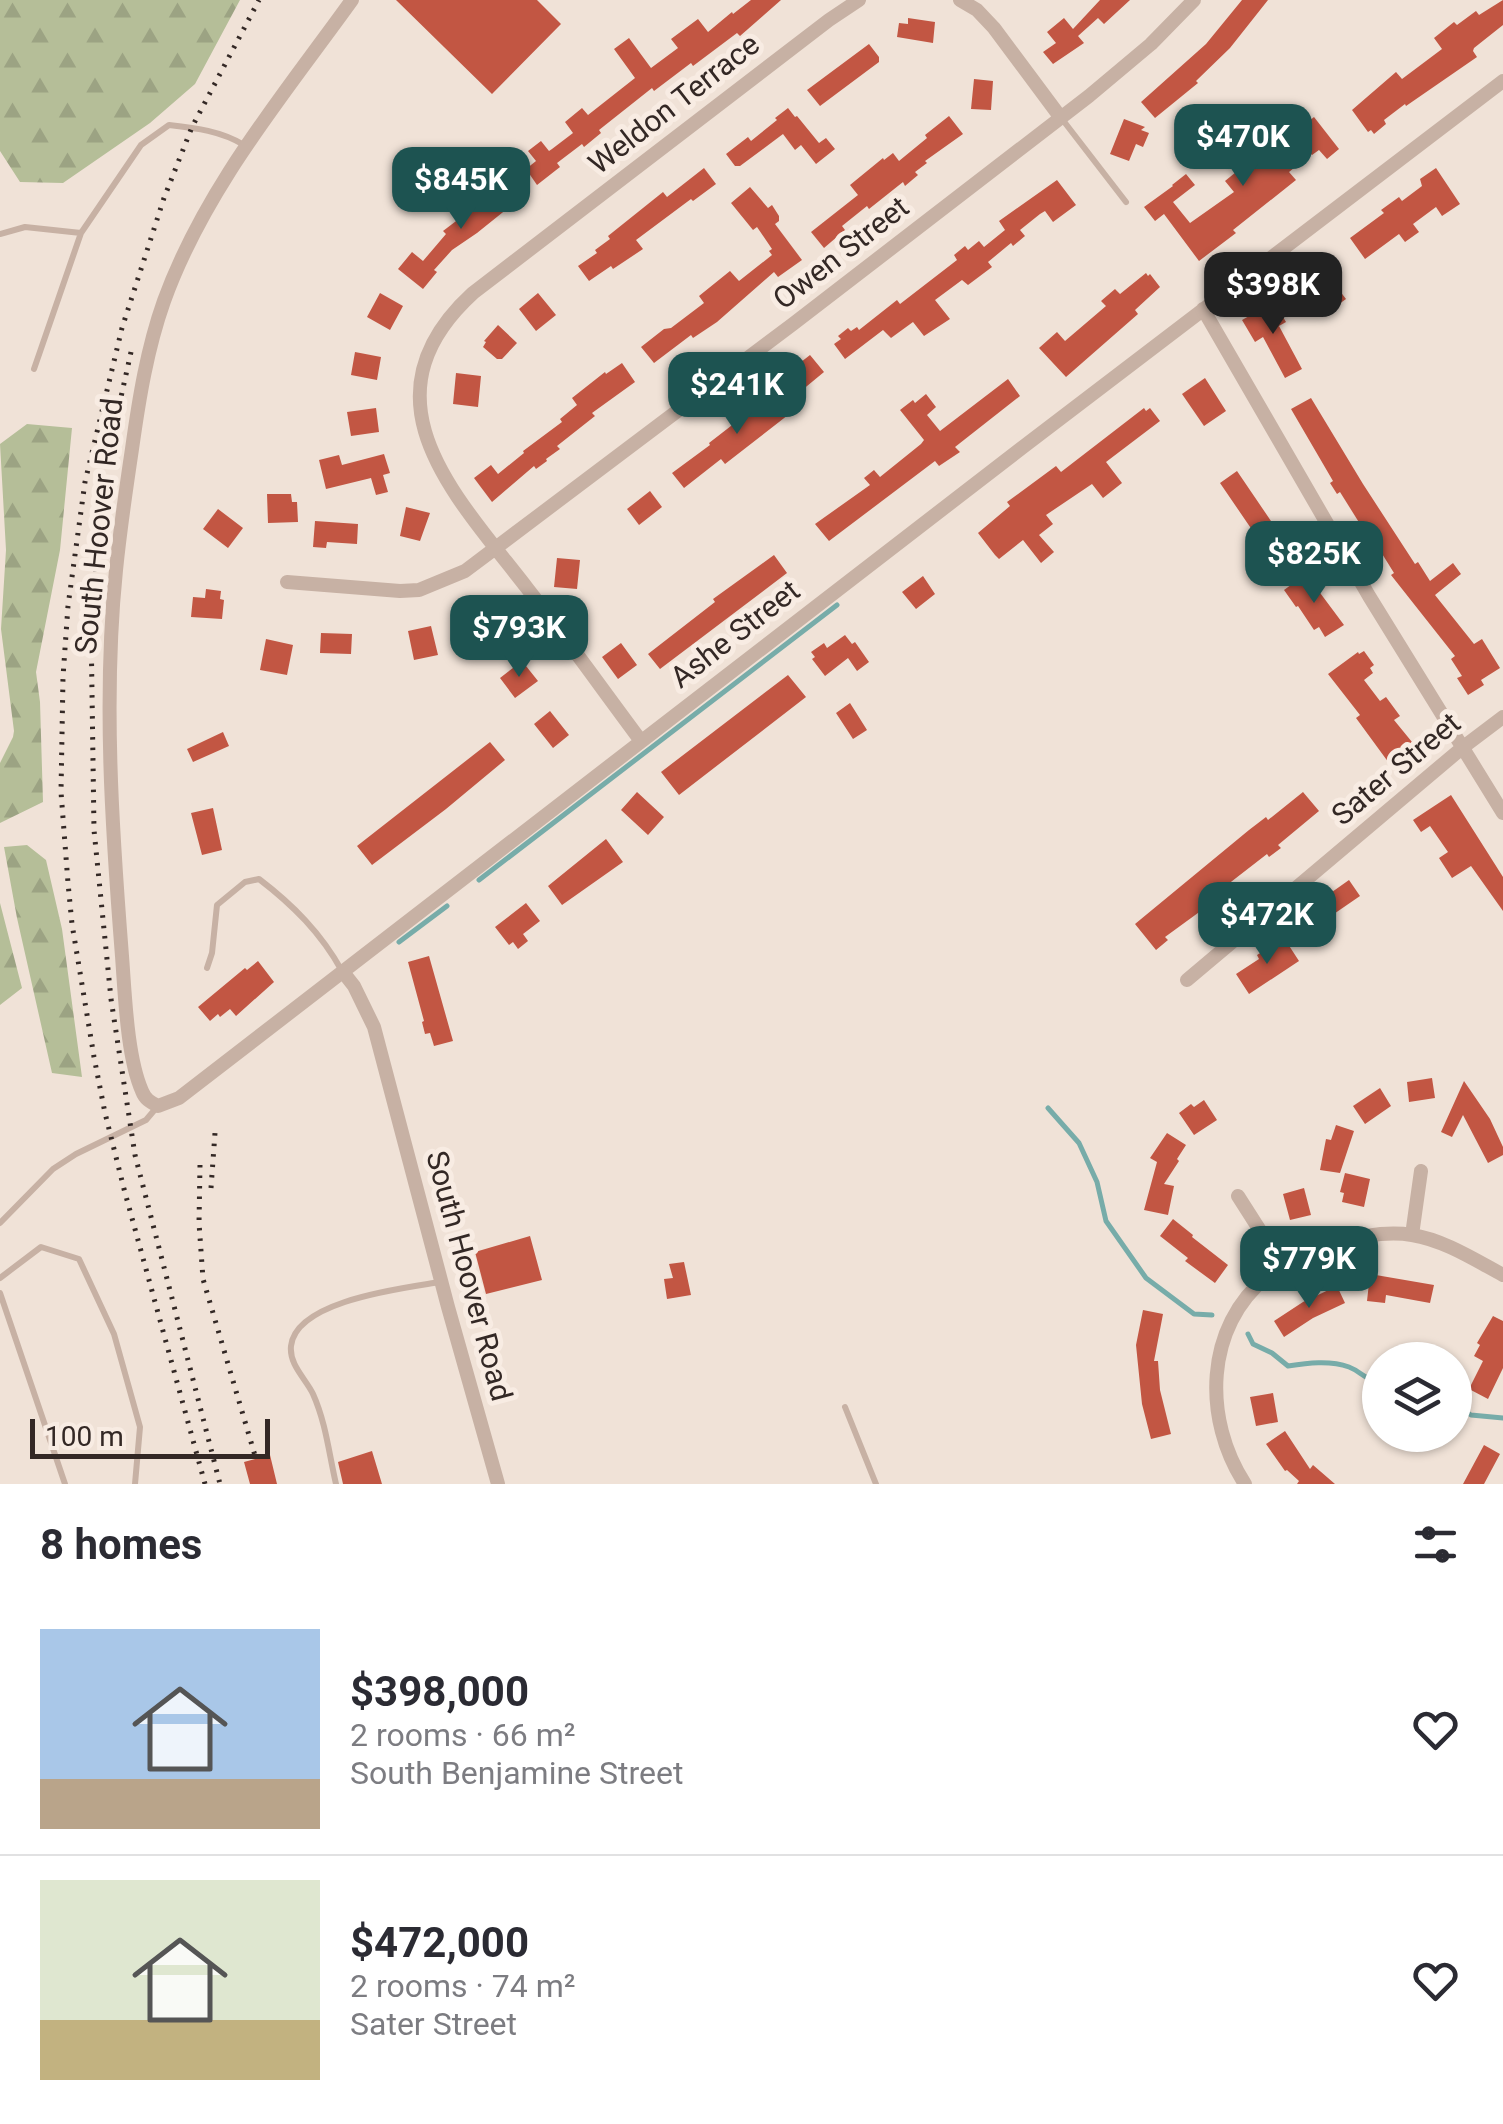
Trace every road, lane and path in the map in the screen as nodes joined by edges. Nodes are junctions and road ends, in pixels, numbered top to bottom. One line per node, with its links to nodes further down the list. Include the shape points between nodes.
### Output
1 (352, 0): 7 (street, South Hoover Road)
2 (859, 0): 13 (street, Weldon Terrace, via 473,293 438,330 424,366 423,427 447,484)
3 (960, 0): 6 (street, via 994,28)
4 (1194, 0): 6 (street, Owen Street, via 1152,44)
5 (1503, 81): 11 (street, Ashe Street)
6 (1061, 118): 8 (lane); 13 (street, Owen Street)
7 (245, 146): 9 (lane, via 229,136 169,124 140,145); 22 (street, South Hoover Road, via 179,264 153,333 116,572 111,717 124,974 133,1058 142,1092)
8 (1126, 202)
9 (81, 233): 10 (lane, via 25,227); 12 (lane)
10 (0, 234)
11 (1203, 309): 16 (street, Ashe Street); 17 (street)
12 (34, 369)
13 (496, 550): 14 (street, Owen Street, via 456,577 420,590); 16 (street, Weldon Terrace)
14 (287, 582)
15 (1503, 717): 17 (street, Sater Street)
16 (641, 741): 20 (street, Ashe Street)
17 (1462, 748): 18 (street); 21 (street, Sater Street)
18 (1503, 813)
19 (207, 968): 20 (lane, via 217,905 259,879 307,920)
20 (343, 972): 22 (street, Ashe Street, via 179,1098); 30 (street, South Hoover Road, via 374,1026)
21 (1187, 980)
22 (158, 1106): 25 (lane, Ashe Street, via 146,1120 53,1168)
23 (1420, 1171): 26 (street)
24 (1238, 1196): 27 (street)
25 (0, 1223)
26 (1412, 1235): 27 (street, via 1357,1237); 28 (street)
27 (1282, 1266): 38 (street, via 1238,1310 1217,1360 1220,1428)
28 (1503, 1275)
29 (0, 1278): 34 (lane, via 41,1247 79,1258 114,1334 140,1426)
30 (442, 1281): 35 (lane, via 361,1297 316,1314 297,1330 291,1348 324,1424); 36 (street, South Hoover Road)
31 (0, 1293): 33 (lane)
32 (845, 1407): 37 (lane)
33 (65, 1484)
34 (135, 1484)
35 (336, 1484)
36 (498, 1484)
37 (876, 1484)
38 (1245, 1484)

